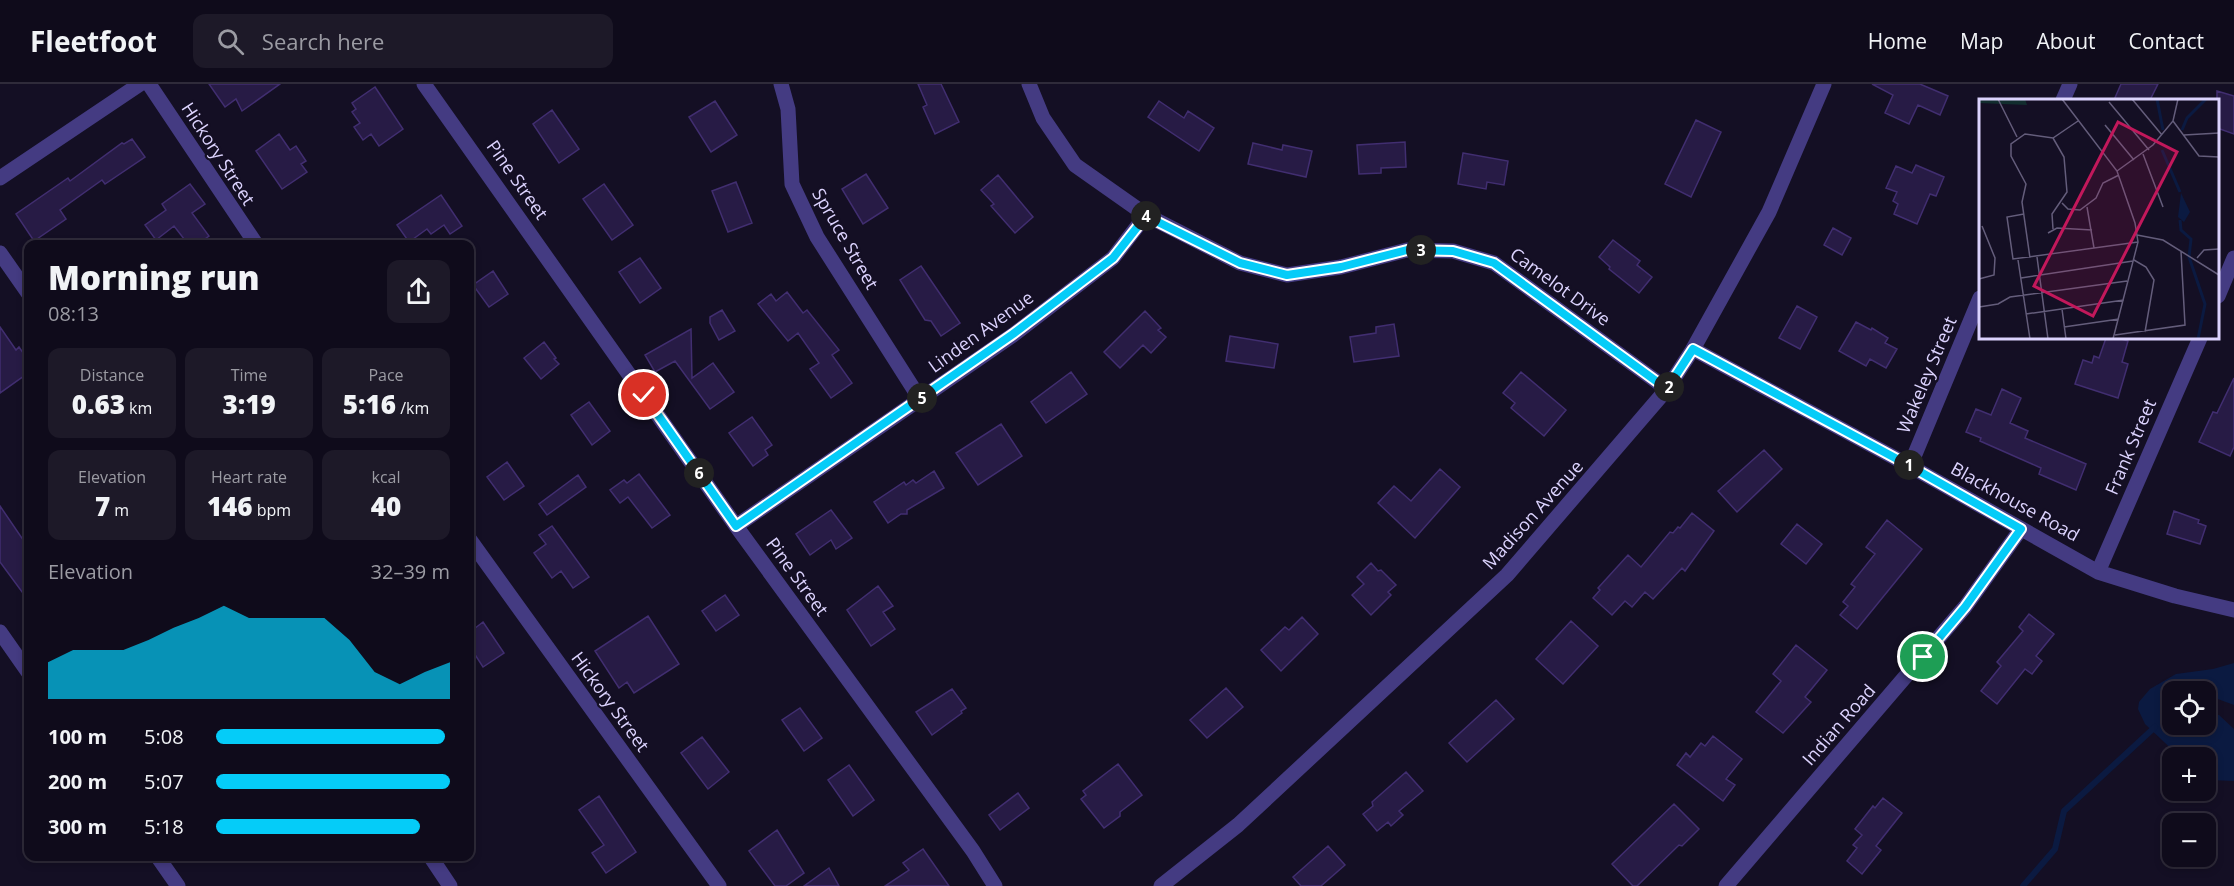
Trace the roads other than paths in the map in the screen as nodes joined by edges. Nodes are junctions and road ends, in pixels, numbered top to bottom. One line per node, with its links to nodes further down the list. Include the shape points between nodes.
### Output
1 (140, 84): 9 (street)
2 (149, 84): 11 (street, Hickory Street)
3 (424, 84): 22 (street, Pine Street)
4 (781, 84): 20 (street, Spruce Street, via 788,109 792,183 817,237)
5 (1029, 84): 10 (street, Camelot Drive, via 1043,118 1075,165)
6 (1824, 84): 18 (street, Madison Avenue, via 1769,212)
7 (2070, 84): 8 (street)
8 (2063, 99)
9 (0, 178)
10 (1146, 216): 19 (street, Camelot Drive, via 1240,263 1287,275 1341,267 1407,250 1453,251 1494,263); 20 (street, Linden Avenue, via 1113,258)
11 (253, 240)
12 (0, 253): 14 (street)
13 (2234, 258): 15 (street)
14 (24, 287)
15 (2219, 292)
16 (1979, 300): 21 (street, Wakeley Street)
17 (2200, 339): 25 (street, Frank Street)
18 (1693, 349): 19 (street, Madison Avenue); 21 (street, Blackhouse Road)
19 (1667, 389): 35 (street, Madison Avenue, via 1507,575 1238,825)
20 (920, 399): 22 (street, Linden Avenue)
21 (1910, 466): 23 (street, Blackhouse Road)
22 (736, 526): 34 (street, Pine Street)
23 (2021, 529): 25 (street, Blackhouse Road); 36 (street, Indian Road, via 1965,607)
24 (474, 546): 33 (street, Hickory Street)
25 (2098, 572): 26 (street, Blackhouse Road)
26 (2234, 610)
27 (0, 632): 28 (street)
28 (24, 666)
29 (160, 861): 31 (street)
30 (433, 861): 32 (street)
31 (178, 886)
32 (450, 886)
33 (719, 886)
34 (995, 886)
35 (1161, 886)
36 (1726, 886)

